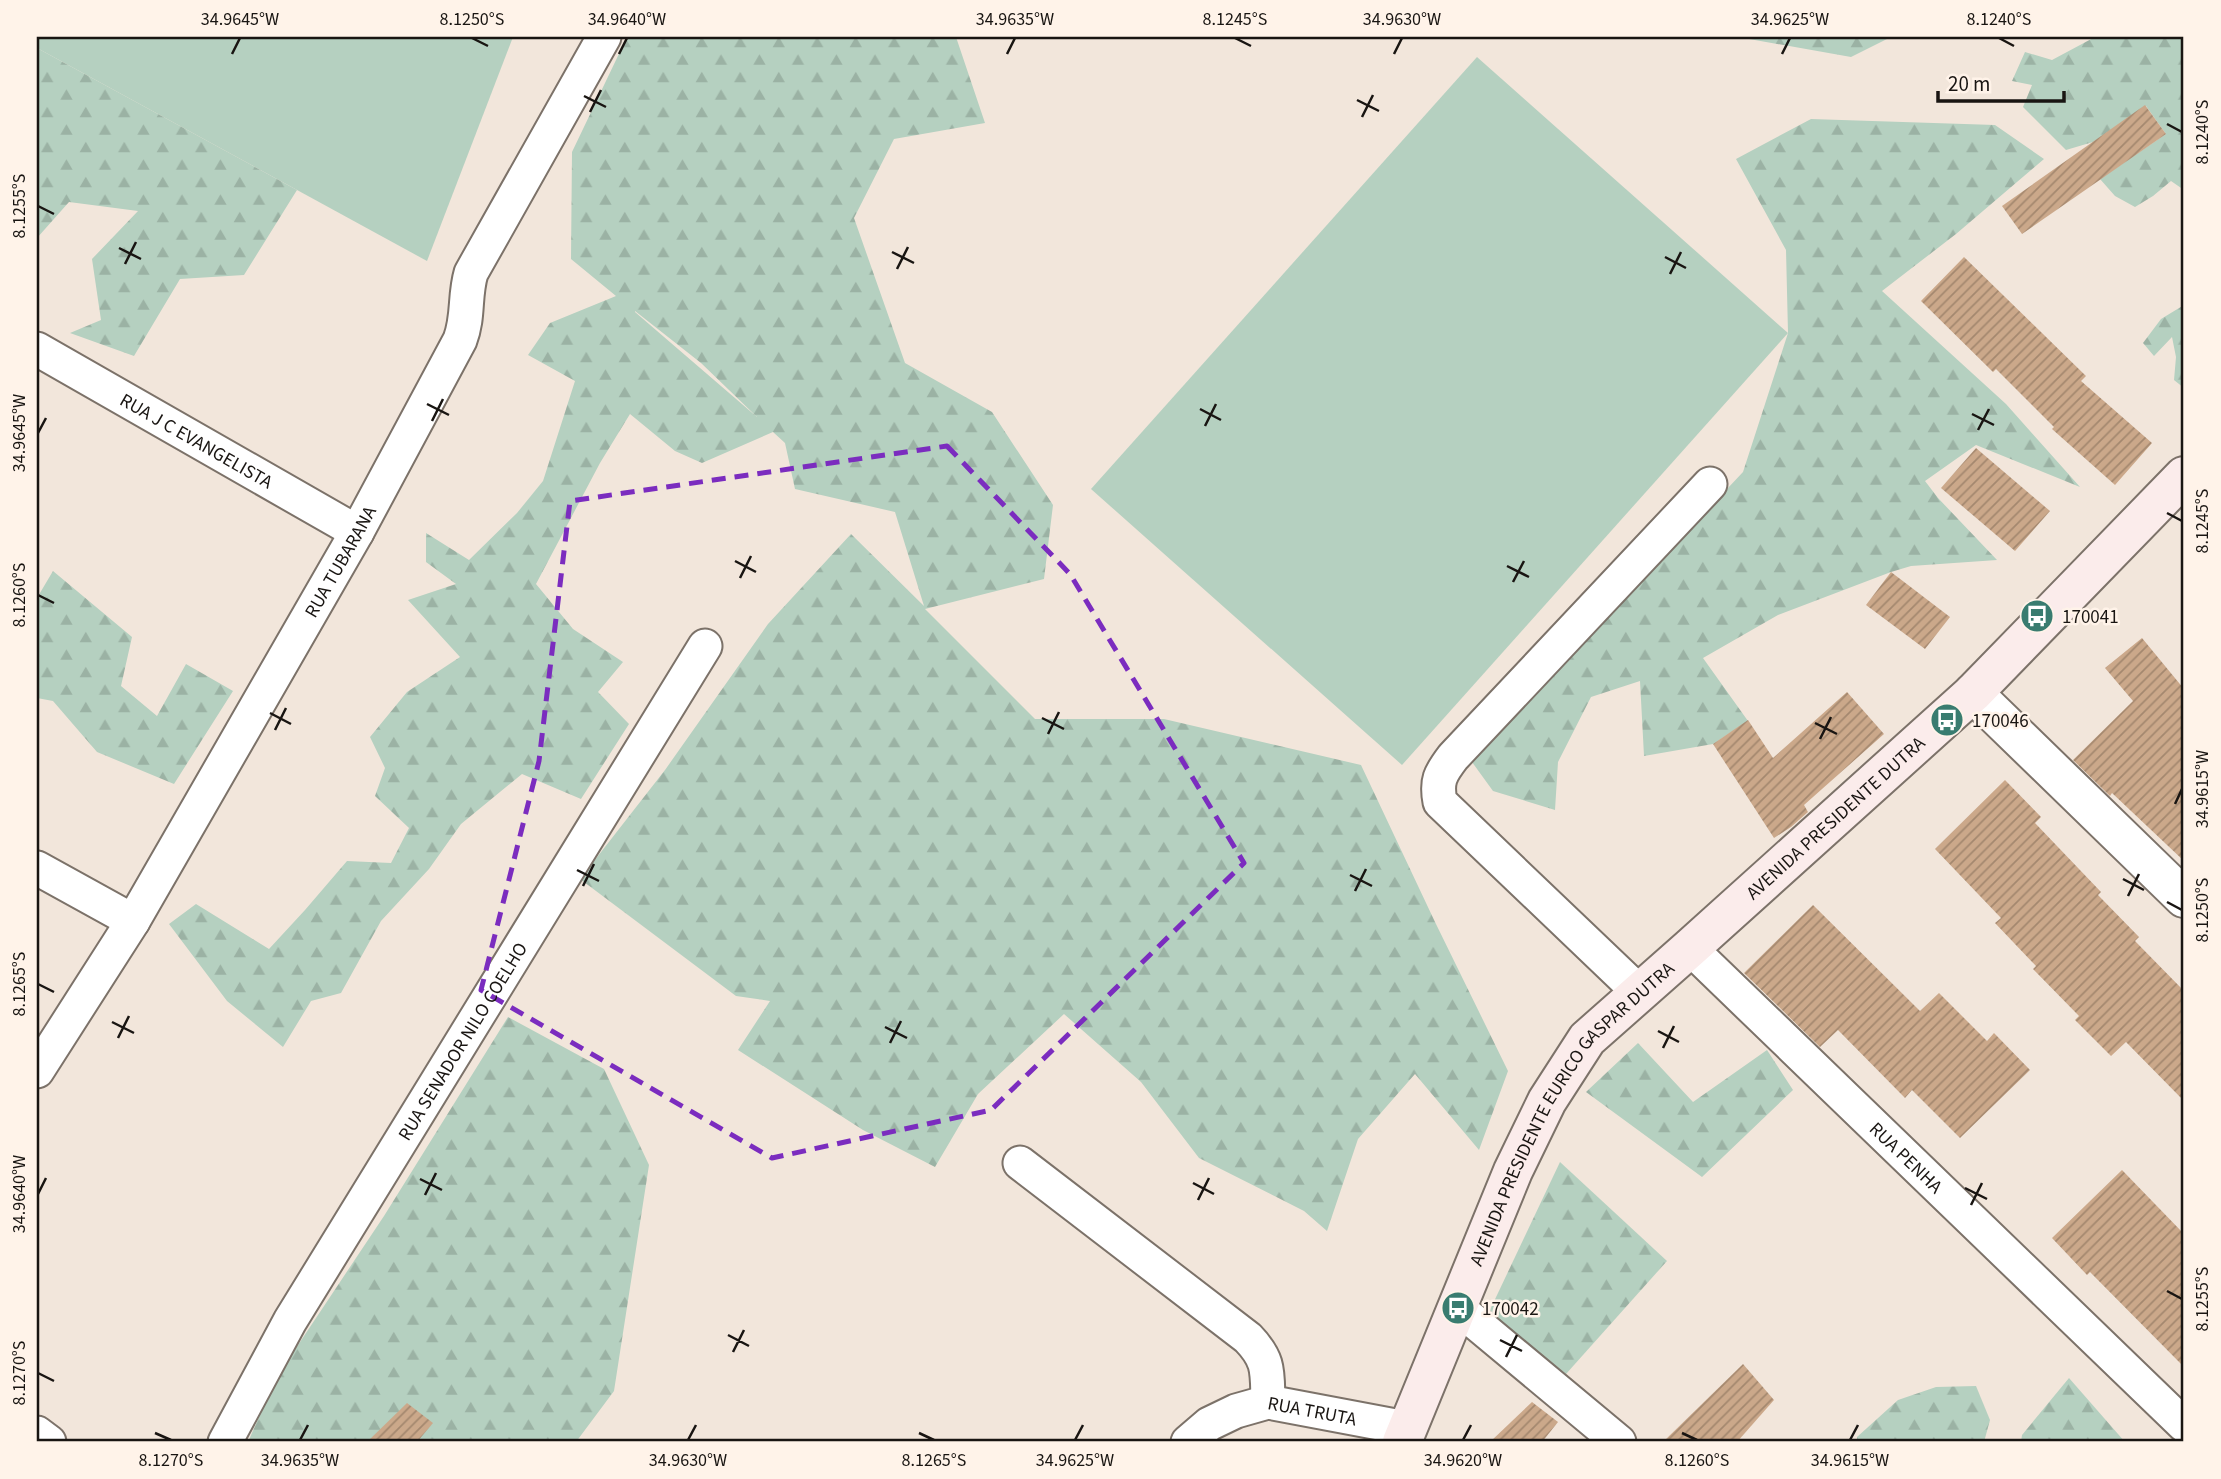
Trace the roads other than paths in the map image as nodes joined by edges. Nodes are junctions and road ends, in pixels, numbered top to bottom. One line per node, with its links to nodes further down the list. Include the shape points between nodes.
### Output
1 (604, 37): 5 (street, RUA TUBARANA, via 471,273 460,340)
2 (37, 349): 5 (street, RUA J C EVANGELISTA)
3 (2184, 476): 7 (main road, AVENIDA PRESIDENTE DUTRA)
4 (1710, 484): 12 (street, via 1453,757 1437,786 1440,802)
5 (357, 532): 10 (street, RUA TUBARANA)
6 (705, 646): 21 (street, RUA SENADOR NILO COELHO, via 290,1321)
7 (1973, 694): 9 (street); 11 (main road, AVENIDA PRESIDENTE DUTRA)
8 (37, 868): 10 (street)
9 (2184, 898)
10 (132, 921): 13 (street, RUA TUBARANA)
11 (1690, 948): 12 (main road, AVENIDA PRESIDENTE EURICO GASPAR DUTRA); 17 (street, RUA PENHA)
12 (1640, 993): 15 (main road, AVENIDA PRESIDENTE EURICO GASPAR DUTRA, via 1587,1039 1547,1101 1513,1171)
13 (37, 1071)
14 (1020, 1163): 16 (street, via 1248,1338 1262,1353)
15 (1458, 1308): 19 (main road, AVENIDA PRESIDENTE EURICO GASPAR DUTRA); 23 (street)
16 (1268, 1402): 19 (street, RUA TRUTA); 22 (street, RUA TRUTA, via 1209,1424)
17 (2184, 1424)
18 (37, 1433): 20 (street)
19 (1404, 1435)
20 (49, 1442)
21 (225, 1442)
22 (1188, 1442)
23 (1619, 1442)

